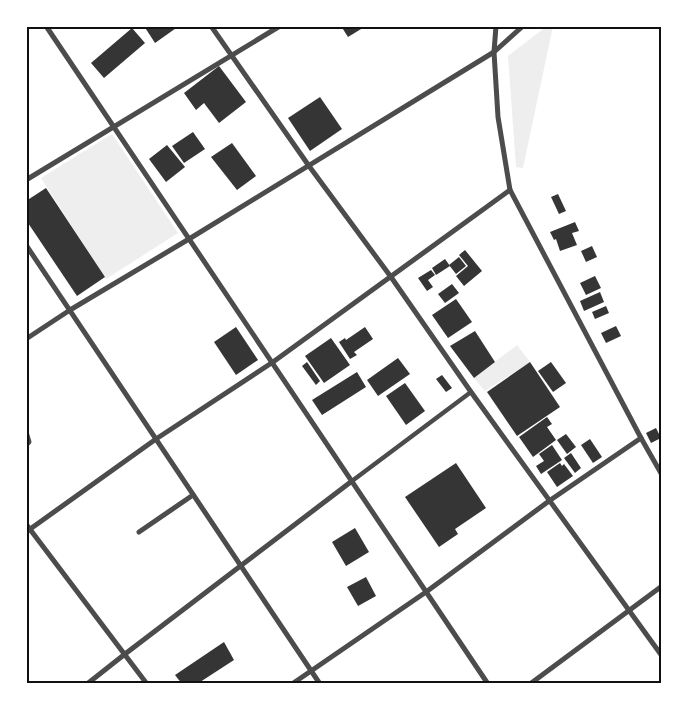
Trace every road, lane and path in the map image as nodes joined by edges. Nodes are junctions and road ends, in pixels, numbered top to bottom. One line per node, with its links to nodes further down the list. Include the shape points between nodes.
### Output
1 (46, 26): 8 (street)
2 (211, 26): 7 (street)
3 (280, 26): 7 (street)
4 (496, 26): 6 (street)
5 (523, 26): 6 (street)
6 (494, 52): 9 (street); 11 (street, via 498,117)
7 (232, 56): 8 (street); 9 (street)
8 (114, 127): 10 (street); 12 (street)
9 (309, 166): 12 (street); 14 (street)
10 (26, 180)
11 (510, 190): 14 (street); 20 (street)
12 (189, 239): 15 (street); 17 (street)
13 (26, 245): 15 (street)
14 (391, 277): 17 (street); 18 (street)
15 (70, 310): 16 (street); 21 (street)
16 (26, 339)
17 (273, 362): 21 (street); 24 (street)
18 (471, 392): 24 (street); 26 (street)
19 (26, 432): 22 (street, via 29,442)
20 (641, 438): 23 (street); 26 (street)
21 (156, 439): 25 (street); 28 (street)
22 (26, 445)
23 (662, 475)
24 (352, 482): 30 (street); 32 (street)
25 (193, 495): 29 (street); 30 (street)
26 (549, 501): 32 (street); 33 (street)
27 (26, 524): 28 (street)
28 (28, 531): 34 (street)
29 (139, 532)
30 (240, 566): 34 (street); 36 (street)
31 (662, 586): 33 (street)
32 (426, 592): 36 (street); 41 (street)
33 (628, 610): 35 (street); 42 (street)
34 (124, 654): 37 (street); 38 (street)
35 (662, 656)
36 (311, 671): 39 (street); 40 (street)
37 (87, 684)
38 (147, 684)
39 (292, 684)
40 (320, 684)
41 (488, 684)
42 (530, 684)

